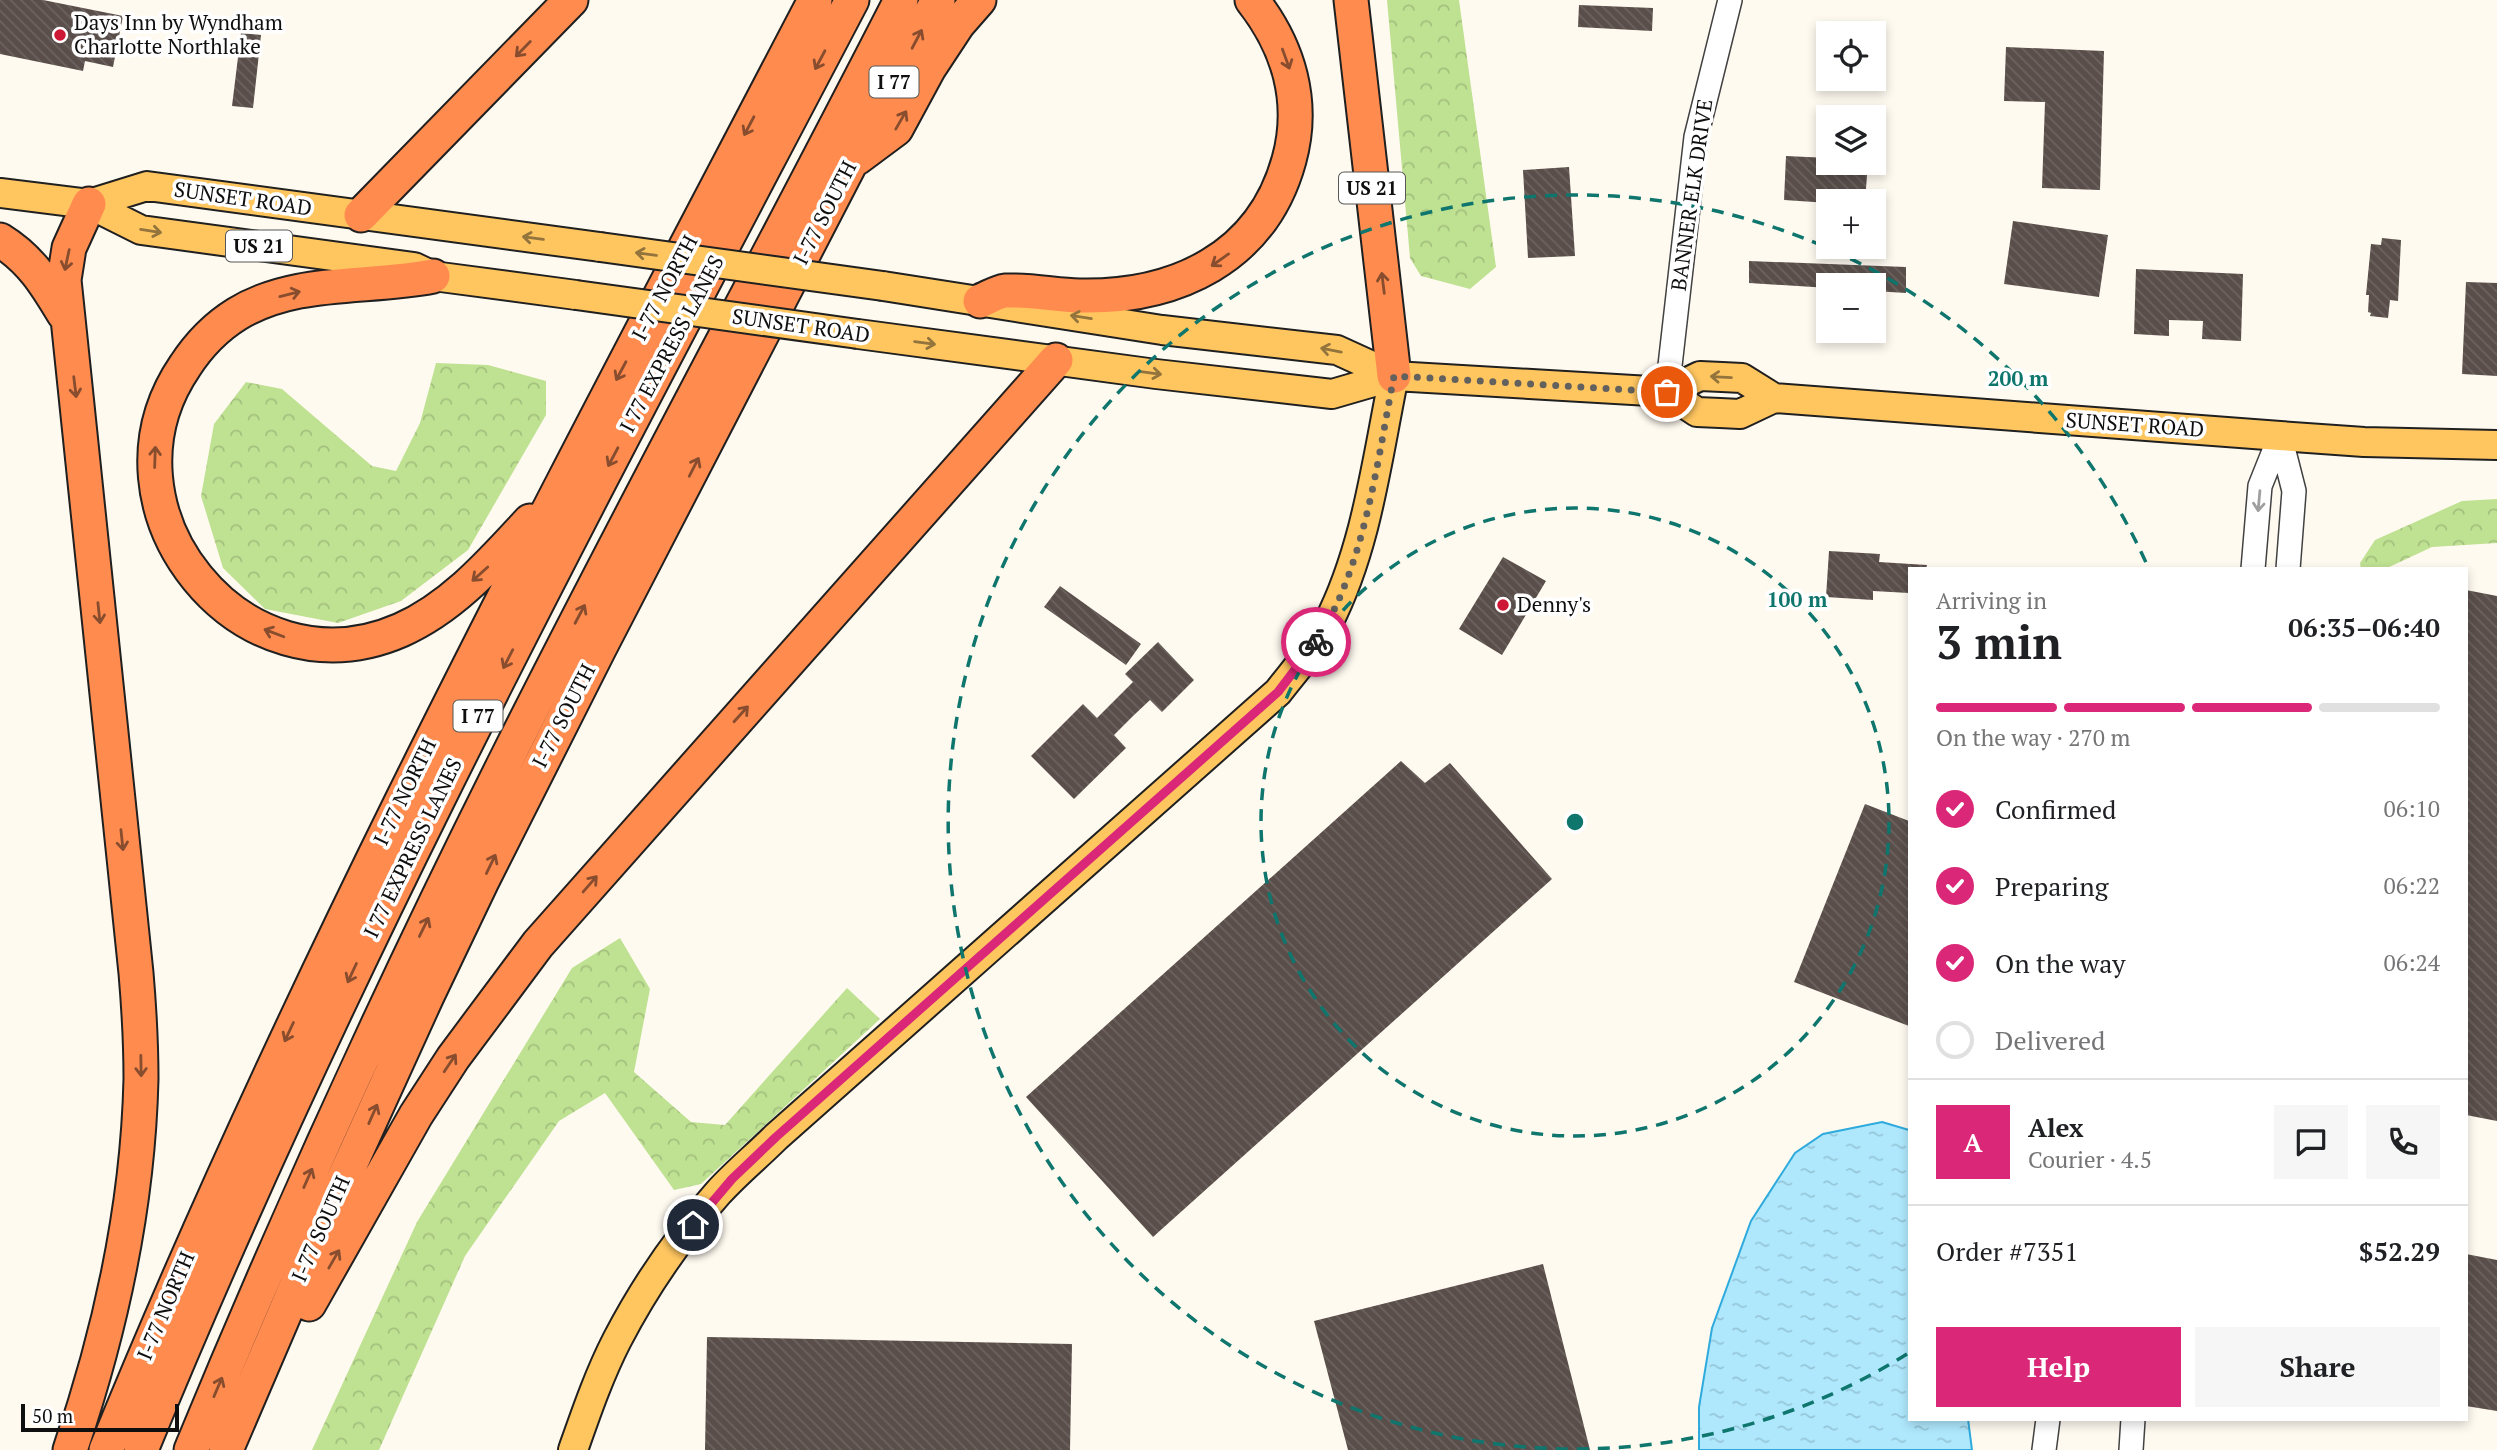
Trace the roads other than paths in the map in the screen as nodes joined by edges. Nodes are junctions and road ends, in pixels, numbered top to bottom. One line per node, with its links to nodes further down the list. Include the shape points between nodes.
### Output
1 (571, 0): 13 (highway, one-way to 13)
2 (815, 0): 23 (highway, I-77 NORTH / I 77, one-way to 23)
3 (852, 0): 31 (highway, I 77 EXPRESS LANES / I 77, one-way to 31, via 530,614 426,823 285,1117)
4 (901, 0): 32 (highway, I 77 EXPRESS LANES / I 77, one-way to 4, via 348,1090 478,817)
5 (938, 0): 10 (highway, I-77 SOUTH / I 77, one-way to 5)
6 (979, 0): 10 (highway, one-way to 6, via 897,129 929,68)
7 (1252, 0): 16 (highway, one-way to 16, via 1272,28 1286,60 1296,112 1292,149 1280,188 1248,236 1211,267 1165,285 1115,295 1002,291)
8 (1351, 0): 19 (highway, US 21, one-way to 8)
9 (1730, 0): 20 (street, BANNER ELK DRIVE, via 1696,137)
10 (850, 164): 28 (highway, I-77 SOUTH / I 77, one-way to 10, via 372,1115 482,881)
11 (0, 192): 12 (main road, SUNSET ROAD / US 21)
12 (89, 204): 13 (main road, SUNSET ROAD / US 21, via 147,186); 15 (main road, SUNSET ROAD / US 21, one-way to 15, via 141,230 414,267); 17 (highway, one-way to 17, via 67,257)
13 (361, 215): 16 (main road, SUNSET ROAD / US 21, one-way to 13, bridge)
14 (0, 240): 17 (highway, via 31,264)
15 (433, 276): 18 (main road, SUNSET ROAD / US 21, one-way to 18, bridge); 23 (highway, one-way to 15, via 489,565 438,609 384,637 346,644 289,639 242,618 212,596 177,549 157,496 157,437 177,377 204,341 237,314 277,297 340,284)
16 (980, 301): 19 (main road, SUNSET ROAD, one-way to 16, via 1337,350 1162,330)
17 (67, 319): 29 (highway, one-way to 29, via 136,973 141,1068 123,1257 103,1348)
18 (1056, 360): 19 (main road, SUNSET ROAD, one-way to 19, via 1332,394); 28 (highway, one-way to 18, via 415,1115 495,1000 585,889)
19 (1394, 376): 20 (main road, SUNSET ROAD); 33 (main road, via 1367,514 1341,597 1320,636 1278,692 717,1194 635,1308 593,1395)
20 (1667, 392): 21 (main road, SUNSET ROAD, via 1699,376 1732,377 1742,378 1774,398)
21 (2280, 436): 22 (main road, SUNSET ROAD); 24 (street, one-way to 24, via 2260,486); 25 (street, via 2294,491)
22 (2497, 444)
23 (560, 489): 30 (highway, I-77 NORTH / I 77, one-way to 30, via 305,997 212,1198)
24 (2253, 567)
25 (2288, 567)
26 (2048, 1421): 34 (street)
27 (2133, 1421): 35 (street)
28 (227, 1448)
29 (70, 1450)
30 (106, 1450)
31 (141, 1450)
32 (191, 1450)
33 (573, 1450)
34 (2044, 1450)
35 (2131, 1450)

